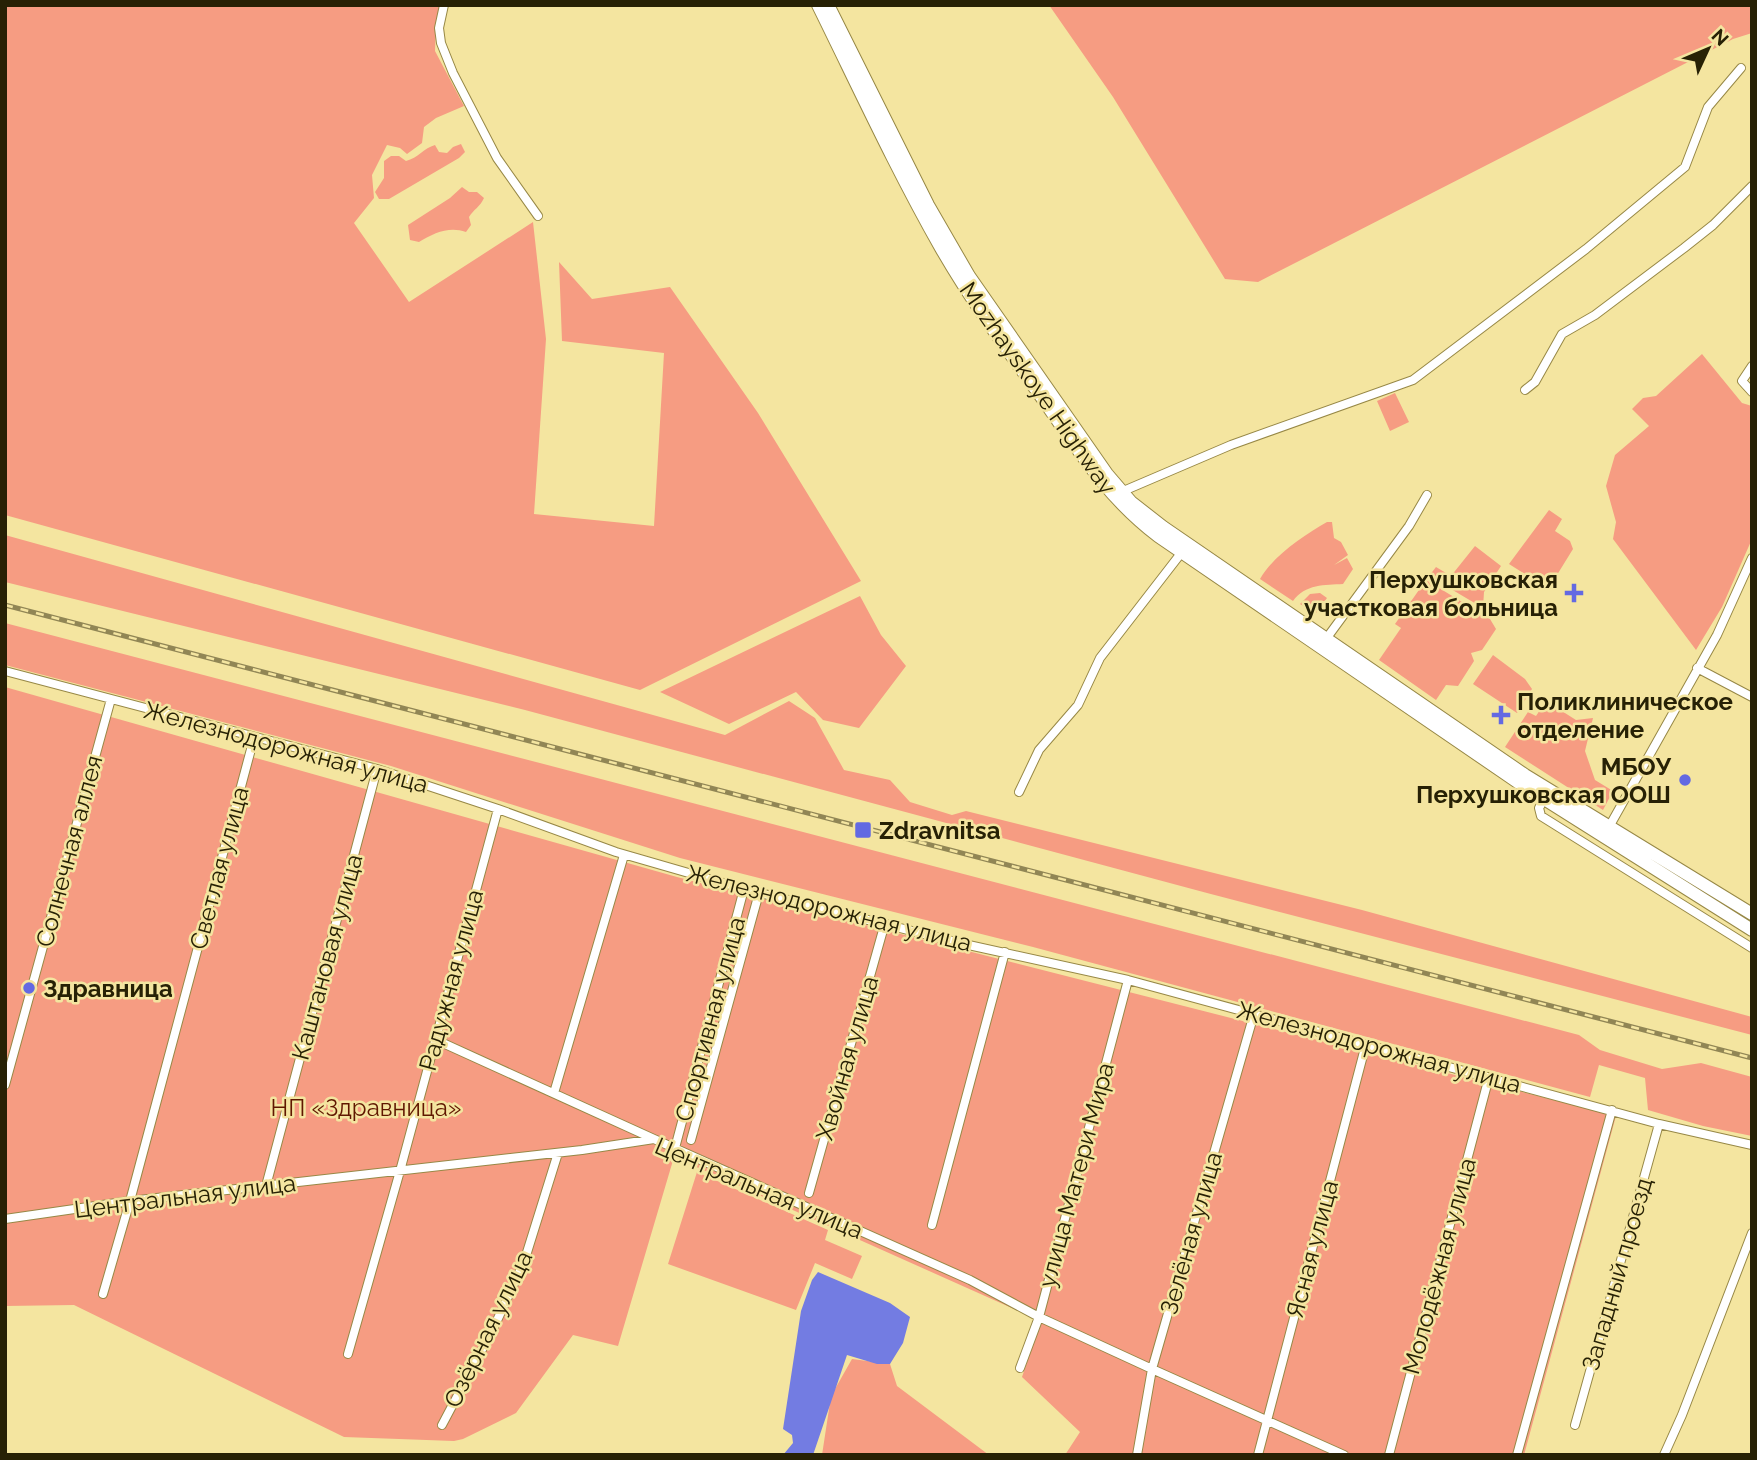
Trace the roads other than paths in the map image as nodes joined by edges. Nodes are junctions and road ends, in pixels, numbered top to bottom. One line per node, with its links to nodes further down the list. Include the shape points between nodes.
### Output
1 (444, 5): 6 (street, via 439,28 453,73 497,158)
2 (818, 5): 12 (main road, Mozhayskoye Highway, via 919,209 990,325 1114,499)
3 (828, 5): 10 (main road, Mozhayskoye Highway, via 928,205 969,276)
4 (1741, 68): 10 (street, via 1708,107 1685,167 1586,250 1413,380 1231,445)
5 (1752, 186): 8 (street, via 1684,248 1562,334 1535,382)
6 (538, 216)
7 (1752, 366): 9 (street, via 1742,382)
8 (1525, 390)
9 (1752, 392)
10 (1121, 492): 14 (main road, Mozhayskoye Highway, via 1144,514)
11 (1427, 495): 14 (street)
12 (1182, 552): 21 (street, via 1100,658 1078,705 1039,750); 22 (main road, Mozhayskoye Highway)
13 (1752, 558): 15 (street)
14 (1326, 639): 24 (main road, Mozhayskoye Highway)
15 (1697, 668): 17 (street); 24 (street)
16 (5, 671): 18 (street, Железнодорожная улица)
17 (1752, 697)
18 (111, 699): 19 (street, Железнодорожная улица); 38 (street, Солнечная аллея)
19 (254, 738): 20 (street, Железнодорожная улица); 50 (street, Светлая улица)
20 (377, 769): 23 (street, Железнодорожная улица); 48 (street, Каштановая улица)
21 (1019, 792)
22 (1544, 799): 30 (main road, Mozhayskoye Highway); 31 (street, via 1539,807 1541,816)
23 (498, 809): 25 (street, Железнодорожная улица); 35 (street, Радужная улица)
24 (1609, 827): 28 (main road, Mozhayskoye Highway)
25 (625, 855): 26 (street, Железнодорожная улица); 39 (street)
26 (744, 889): 27 (street, Железнодорожная улица); 45 (street, Спортивная улица)
27 (759, 893): 29 (street, Железнодорожная улица); 43 (street)
28 (1752, 914)
29 (884, 923): 32 (street, Железнодорожная улица); 49 (street, Хвойная улица)
30 (1752, 930)
31 (1752, 948)
32 (1005, 952): 33 (street, Железнодорожная улица); 52 (street)
33 (1128, 980): 34 (street, Железнодорожная улица); 55 (street, улица Матери Мира)
34 (1254, 1014): 36 (street, Железнодорожная улица); 58 (street, Зелёная улица)
35 (434, 1039): 39 (street); 47 (street, Радужная улица)
36 (1366, 1044): 37 (street, Железнодорожная улица); 59 (street, Ясная улица)
37 (1489, 1077): 40 (street, Железнодорожная улица); 65 (street, Молодёжная улица)
38 (5, 1084)
39 (554, 1093): 42 (street)
40 (1612, 1110): 41 (street, Железнодорожная улица); 66 (street)
41 (1659, 1124): 44 (street, Железнодорожная улица); 61 (street, Западный проезд)
42 (654, 1139): 45 (street, Центральная улица); 46 (street, Центральная улица)
43 (691, 1140)
44 (1752, 1145)
45 (675, 1148): 55 (street, Центральная улица, via 970,1280)
46 (558, 1153): 47 (street, Центральная улица); 60 (street, Озёрная улица, via 524,1262)
47 (401, 1171): 48 (street, Центральная улица); 56 (street, Радужная улица)
48 (266, 1186): 50 (street, Центральная улица)
49 (809, 1193)
50 (130, 1201): 51 (street, Центральная улица); 54 (street, Светлая улица)
51 (5, 1220)
52 (932, 1226)
53 (1752, 1233): 67 (street)
54 (103, 1294)
55 (1039, 1317): 57 (street, улица Матери Мира); 58 (street, Центральная улица)
56 (348, 1354)
57 (1020, 1368)
58 (1152, 1369): 59 (street, Центральная улица); 62 (street, Зелёная улица)
59 (1266, 1420): 63 (street, Ясная улица); 64 (street, Центральная улица)
60 (442, 1425)
61 (1575, 1425)
62 (1137, 1455)
63 (1258, 1455)
64 (1344, 1455)
65 (1389, 1455)
66 (1517, 1455)
67 (1664, 1455)

